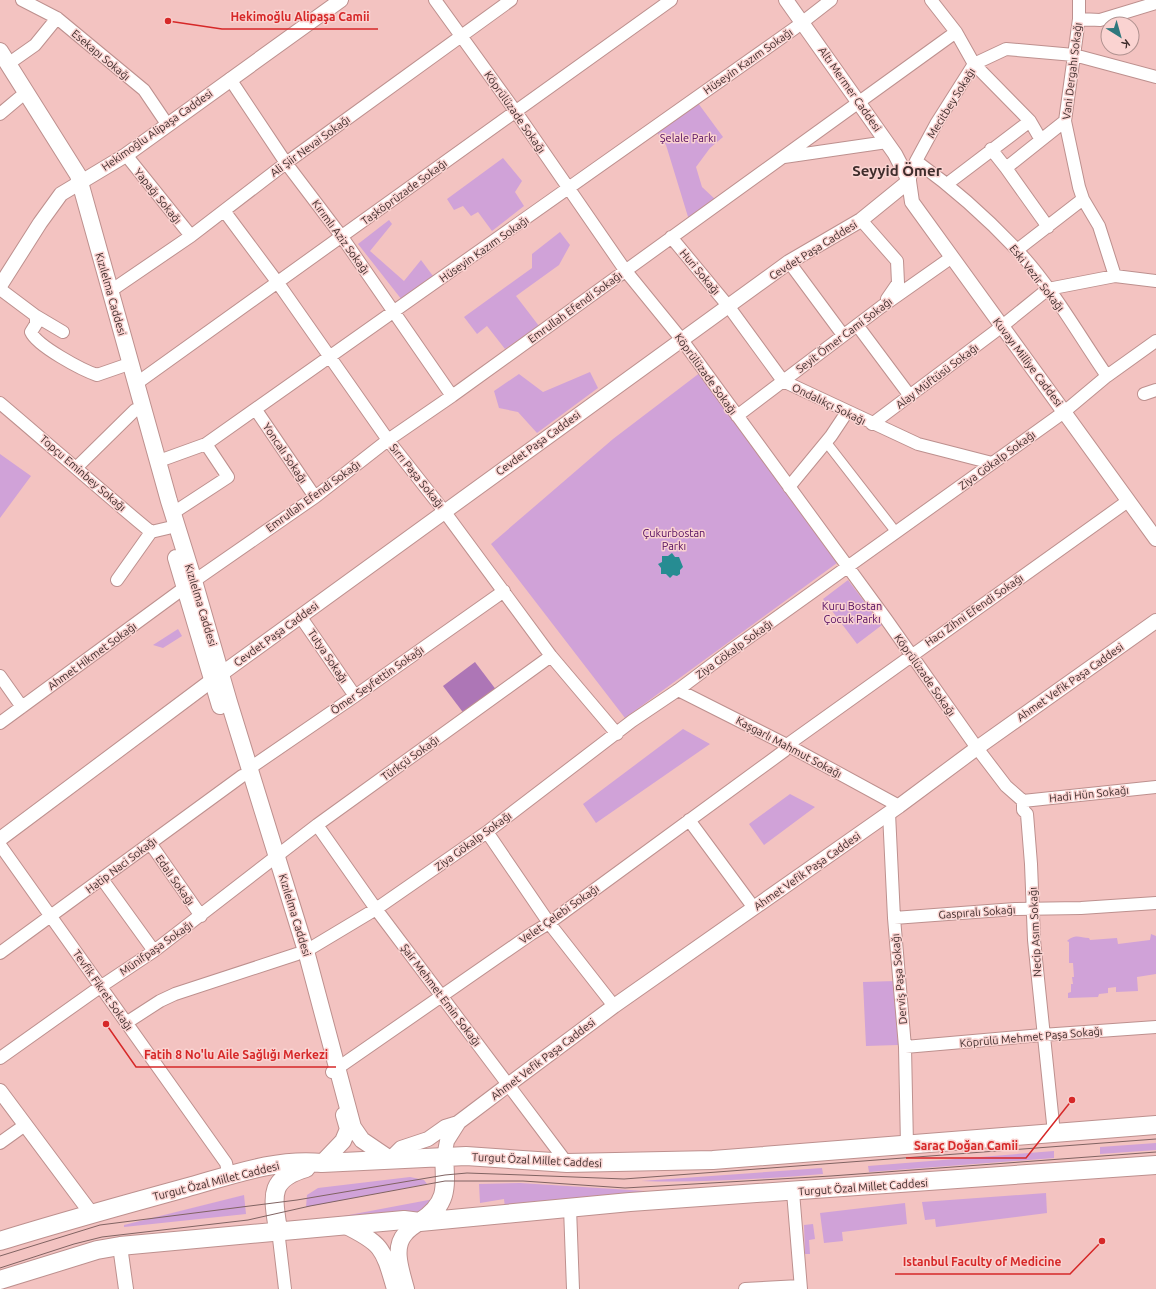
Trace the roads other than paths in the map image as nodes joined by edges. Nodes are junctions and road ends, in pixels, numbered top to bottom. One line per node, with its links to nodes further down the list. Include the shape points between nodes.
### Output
1 (22, 0): 11 (street, Esekapı Sokağı)
2 (341, 0): 20 (street, Hekimoğlu Alipaşa Caddesi)
3 (435, 0): 15 (street, Köprülüzade Sokağı)
4 (510, 0): 15 (street, Ali Şiir Nevai Sokağı)
5 (671, 0): 23 (street, Taşköprüzade Sokağı)
6 (786, 0): 13 (street, Altı Mermer Caddesi)
7 (831, 0): 13 (street, Hüseyin Kazım Sokağı)
8 (931, 0): 14 (street)
9 (1079, 0): 12 (street, Vani Dergahı Sokağı)
10 (1156, 3): 12 (street, via 1100,20)
11 (58, 18): 17 (street, via 35,45); 27 (street, Esekapı Sokağı, via 144,90)
12 (1079, 20): 16 (street, Vani Dergahı Sokağı)
13 (802, 23): 22 (street, Altı Mermer Caddesi); 39 (street, Hüseyin Kazım Sokağı)
14 (956, 32): 18 (street); 22 (street, Emrullah Efendi Sokağı)
15 (461, 36): 23 (street, Köprülüzade Sokağı); 34 (street, Ali Şiir Nevai Sokağı)
16 (1074, 55): 18 (street, Meсitbey Sokağı, via 1006,49); 19 (street, Meсitbey Sokağı); 26 (street, Vani Dergahı Sokağı)
17 (2, 64): 21 (main road, Kızılelma Caddesi); 38 (main road, Kızılelma Caddesi, via 73,166)
18 (974, 64): 25 (street); 33 (street, Meсitbey Sokağı)
19 (1156, 77)
20 (230, 79): 27 (street, Hekimoğlu Alipaşa Caddesi); 34 (street, Kırımlı Aziz Sokağı)
21 (19, 98): 24 (street); 38 (main road, Kızılelma Caddesi)
22 (859, 101): 29 (street, Altı Mermer Caddesi); 32 (street, Emrullah Efendi Sokağı)
23 (516, 112): 39 (street, Köprülüzade Sokağı); 45 (street, Taşköprüzade Sokağı)
24 (0, 114)
25 (1030, 121): 28 (street); 30 (street)
26 (1065, 121): 28 (street); 40 (street, Vani Dergahı Sokağı)
27 (167, 124): 31 (street, Hekimoğlu Alipaşa Caddesi)
28 (1041, 140): 35 (street)
29 (887, 142): 32 (street); 36 (street, Altı Mermer Caddesi)
30 (991, 149): 35 (street); 37 (street)
31 (126, 155): 38 (street, Hekimoğlu Alipaşa Caddesi); 44 (street, Yapağı Sokağı)
32 (782, 158): 46 (street, Emrullah Efendi Sokağı)
33 (916, 161): 36 (street, Meсitbey Sokağı); 37 (street, Eski Vezir Sokağı)
34 (286, 162): 41 (street, Ali Şiir Nevai Sokağı); 45 (street, Kırımlı Aziz Sokağı)
35 (1006, 168): 43 (street)
36 (909, 181): 42 (street, Cevdet Paşa Caddesi); 48 (street, Kuvayı Milliye Caddesi, via 912,202)
37 (947, 184): 47 (street, Eski Vezir Sokağı)
38 (75, 185): 54 (street, Hekimoğlu Alipaşa Caddesi, via 61,194 51,207); 57 (main road, Kızılelma Caddesi); 69 (main road, Kızılelma Caddesi)
39 (569, 189): 50 (street, Köprülüzade Sokağı); 60 (street, Hüseyin Kazım Sokağı)
40 (1083, 199): 43 (street); 51 (street, Vani Dergahı Sokağı, via 1100,226)
41 (225, 212): 44 (street, Ali Şiir Nevai Sokağı); 53 (street, Sırrı Paşa Sokağı)
42 (861, 220): 49 (street, Cevdet Paşa Caddesi); 59 (street, via 897,261 898,283)
43 (1048, 227): 47 (street)
44 (191, 236): 57 (street, Ali Şiir Nevai Sokağı)
45 (342, 237): 53 (street, Taşköprüzade Sokağı); 60 (street, Kırımlı Aziz Sokağı)
46 (671, 237): 50 (street, Emrullah Efendi Sokağı); 58 (street, Huri Sokağı)
47 (1017, 250): 56 (street, Eski Vezir Sokağı)
48 (952, 257): 59 (street, Seyit Ömer Cami Sokağı); 63 (street, Kuvayı Milliye Caddesi)
49 (790, 262): 58 (street, Cevdet Paşa Caddesi); 65 (street)
50 (626, 270): 66 (street, Köprülüzade Sokağı); 75 (street, Emrullah Efendi Sokağı)
51 (1115, 276): 52 (street); 56 (street)
52 (1156, 280)
53 (278, 283): 68 (street, Sırrı Paşa Sokağı); 72 (street, Taşköprüzade Sokağı)
54 (0, 286)
55 (0, 289): 61 (street)
56 (1048, 289): 63 (street, Alay Müftüsü Sokağı); 70 (street, Eski Vezir Sokağı)
57 (109, 292): 72 (main road, Kızılelma Caddesi)
58 (729, 307): 66 (street, Cevdet Paşa Caddesi); 71 (street, Ondalıkçı Sokağı)
59 (881, 307): 62 (street, Seyit Ömer Cami Sokağı)
60 (393, 312): 68 (street, Hüseyin Kazım Sokağı); 75 (street, Kırımlı Aziz Sokağı)
61 (36, 316): 64 (street); 69 (street, via 36,324 31,332 33,336 38,342 76,366 97,375)
62 (857, 325): 65 (street, Seyit Ömer Cami Sokağı); 76 (street)
63 (1001, 327): 76 (street, Alay Müftüsü Sokağı); 81 (street, Kuvayı Milliye Caddesi)
64 (63, 332)
65 (843, 335): 71 (street, Seyit Ömer Cami Sokağı)
66 (682, 340): 82 (street, Köprülüzade Sokağı); 93 (street, Cevdet Paşa Caddesi)
67 (1156, 341): 70 (street, Ziya Gökalp Sokağı)
68 (329, 357): 79 (street, Hüseyin Kazım Sokağı); 84 (street, Sırrı Paşa Sokağı)
69 (123, 366): 78 (main road, Kızılelma Caddesi)
70 (1107, 376): 81 (street, Ziya Gökalp Sokağı)
71 (783, 381): 80 (street, Ondalıkçı Sokağı); 82 (street, Seyit Ömer Cami Sokağı)
72 (137, 383): 87 (main road, Kızılelma Caddesi)
73 (1156, 390): 74 (street)
74 (1144, 394)
75 (452, 396): 84 (street, Emrullah Efendi Sokağı)
76 (910, 396): 83 (street, Alay Müftüsü Sokağı)
77 (0, 403): 89 (street, Topçu Eminbey Sokağı)
78 (135, 410): 89 (street); 94 (main road, Kızılelma Caddesi)
79 (256, 410): 86 (street, Hüseyin Kazım Sokağı); 91 (street, Yoncalı Sokağı)
80 (847, 412): 83 (street, Ondalıkçı Sokağı); 85 (street)
81 (1064, 412): 88 (street, Ziya Gökalp Sokağı); 92 (street, Kuvayı Milliye Caddesi)
82 (737, 416): 90 (street, Köprülüzade Sokağı)
83 (872, 424): 88 (street, Ondalıkçı Sokağı, via 918,444)
84 (388, 440): 91 (street, Emrullah Efendi Sokağı); 93 (street, Sırrı Paşa Sokağı)
85 (826, 442): 90 (street); 95 (street)
86 (206, 444): 87 (street, Hüseyin Kazım Sokağı); 94 (street, via 228,477)
87 (159, 461): 94 (main road, Kızılelma Caddesi)
88 (992, 464): 98 (street, Ziya Gökalp Sokağı)
89 (77, 467): 96 (street, Topçu Eminbey Sokağı)
90 (789, 487): 98 (street, Köprülüzade Sokağı)
91 (315, 497): 100 (street, Emrullah Efendi Sokağı)
92 (1128, 501): 97 (street, Kuvayı Milliye Caddesi); 104 (street, Hacı Zihni Efendi Sokağı)
93 (444, 511): 101 (street, Sırrı Paşa Sokağı); 102 (street, Cevdet Paşa Caddesi)
94 (171, 521): 96 (street); 100 (main road, Kızılelma Caddesi)
95 (892, 527)
96 (151, 532): 99 (street)
97 (1156, 539)
98 (847, 567): 104 (street, Köprülüzade Sokağı); 108 (street, Ziya Gökalp Sokağı)
99 (116, 580)
100 (189, 584): 107 (main road, Kızılelma Caddesi); 110 (street, Ahmet Hikmet Sokağı)
101 (504, 591): 105 (street, Sırrı Paşa Sokağı); 109 (street, Ömer Seyfettin Sokağı)
102 (300, 616): 107 (street, Cevdet Paşa Caddesi); 109 (street, Tutya Sokağı)
103 (1156, 621): 114 (street, Ahmet Vefik Paşa Caddesi)
104 (911, 655): 113 (street, Hacı Zihni Efendi Sokağı); 114 (street, Köprülüzade Sokağı)
105 (551, 656): 112 (street, Sırrı Paşa Sokağı); 120 (street, Türkçü Sokağı)
106 (0, 676): 110 (street)
107 (216, 677): 115 (main road, Kızılelma Caddesi); 122 (street, Cevdet Paşa Caddesi)
108 (678, 690): 112 (street, Ziya Gökalp Sokağı); 113 (street, Kaşgarlı Mahmut Sokağı)
109 (355, 696): 115 (street, Ömer Seyfettin Sokağı)
110 (22, 707): 111 (street, Ahmet Hikmet Sokağı)
111 (0, 723)
112 (617, 734): 121 (street, Ziya Gökalp Sokağı)
113 (786, 748): 118 (street, Kaşgarlı Mahmut Sokağı); 119 (street, Velet Çelebi Sokağı)
114 (976, 748): 117 (street, via 1006,786); 118 (street, Ahmet Vefik Paşa Caddesi)
115 (246, 772): 123 (street, Hatip Naci Sokağı); 125 (main road, Kızılelma Caddesi)
116 (1156, 787): 117 (street, Hadi Hün Sokağı)
117 (1023, 802): 129 (street, Necip Asım Sokağı, via 1023,810 1027,814)
118 (894, 809): 128 (street, Ahmet Vefik Paşa Caddesi); 133 (street, Derviş Paşa Sokağı)
119 (689, 820): 128 (street); 134 (street, Velet Çelebi Sokağı)
120 (317, 825): 125 (street, Türkçü Sokağı); 130 (street, Şair Mehmet Emin Sokağı)
121 (487, 832): 130 (street, Ziya Gökalp Sokağı); 134 (street)
122 (0, 839)
123 (150, 843): 126 (street, Hatip Naci Sokağı); 132 (street, Edalı Sokağı)
124 (0, 845): 131 (street, Tevfik Fikret Sokağı)
125 (273, 859): 132 (street, Münifpaşa Sokağı); 137 (main road, Kızılelma Caddesi)
126 (102, 880): 131 (street, Hatip Naci Sokağı); 135 (street)
127 (1156, 903): 129 (street, Gaspıralı Sokağı)
128 (754, 908): 140 (street, Ahmet Vefik Paşa Caddesi)
129 (1033, 908): 133 (street, Gaspıralı Sokağı); 143 (street, Necip Asım Sokağı)
130 (376, 909): 137 (street, Ziya Gökalp Sokağı); 139 (street, Şair Mehmet Emin Sokağı)
131 (51, 916): 136 (street, Hatip Naci Sokağı); 138 (street, Tevfik Fikret Sokağı)
132 (201, 916): 135 (street, Münifpaşa Sokağı)
133 (894, 918): 144 (street, Derviş Paşa Sokağı)
134 (549, 923): 139 (street, Velet Çelebi Sokağı); 140 (street)
135 (154, 951): 138 (street, Münifpaşa Sokağı)
136 (0, 953)
137 (302, 953): 141 (street, Ziya Gökalp Sokağı, via 175,994); 146 (main road, Kızılelma Caddesi)
138 (100, 987): 141 (street, Tevfik Fikret Sokağı); 145 (street, Münifpaşa Sokağı)
139 (442, 996): 146 (street, Velet Çelebi Sokağı); 147 (street, Şair Mehmet Emin Sokağı)
140 (614, 1006): 147 (street, Ahmet Vefik Paşa Caddesi)
141 (126, 1023): 160 (street, Tevfik Fikret Sokağı, via 226,1163)
142 (1156, 1027): 143 (street, Köprülü Mehmet Paşa Sokağı)
143 (1042, 1035): 144 (street, Köprülü Mehmet Paşa Sokağı); 152 (street, Necip Asım Sokağı)
144 (905, 1047): 154 (street, Derviş Paşa Sokağı)
145 (0, 1058)
146 (334, 1070): 156 (main road, Kızılelma Caddesi, via 353,1127 362,1140); 157 (main road, Kızılelma Caddesi, via 348,1129 337,1150)
147 (508, 1085): 149 (street, Ahmet Vefik Paşa Caddesi); 158 (street, Şair Mehmet Emin Sokağı)
148 (0, 1091): 150 (street)
149 (459, 1122): 155 (street, via 447,1141); 156 (street, via 445,1127 428,1139 401,1148)
150 (25, 1125): 153 (street); 163 (street)
151 (1156, 1125): 152 (main road, Turgut Özal Millet Caddesi)
152 (1054, 1133): 154 (main road, Turgut Özal Millet Caddesi)
153 (0, 1143)
154 (907, 1146): 158 (main road, Turgut Özal Millet Caddesi, via 713,1160)
155 (444, 1157): 156 (main road, Turgut Özal Millet Caddesi); 158 (main road, Turgut Özal Millet Caddesi); 164 (main road, via 446,1175 442,1200 438,1208)
156 (390, 1158): 157 (main road, Turgut Özal Millet Caddesi)
157 (322, 1163): 160 (main road, Turgut Özal Millet Caddesi, via 287,1163); 166 (main road, via 297,1170 281,1179 276,1193)
158 (566, 1163)
159 (1156, 1165): 161 (main road, Turgut Özal Millet Caddesi)
160 (229, 1176): 163 (main road, Turgut Özal Millet Caddesi)
161 (793, 1192): 162 (main road, Turgut Özal Millet Caddesi); 170 (street)
162 (570, 1208): 164 (main road, Turgut Özal Millet Caddesi); 175 (street)
163 (91, 1213): 167 (main road, Turgut Özal Millet Caddesi)
164 (420, 1222): 165 (main road, Turgut Özal Millet Caddesi, via 404,1220); 174 (main road, via 405,1234 401,1244 399,1255)
165 (344, 1224): 166 (main road, Turgut Özal Millet Caddesi); 173 (main road, via 375,1242 385,1257)
166 (278, 1230): 168 (main road, Turgut Özal Millet Caddesi); 172 (street)
167 (0, 1241)
168 (120, 1246): 169 (main road, Turgut Özal Millet Caddesi, via 97,1250); 171 (street)
169 (3, 1282)
170 (800, 1287): 176 (street)
171 (126, 1289)
172 (285, 1289)
173 (395, 1289)
174 (406, 1289)
175 (573, 1289)
176 (745, 1289)

